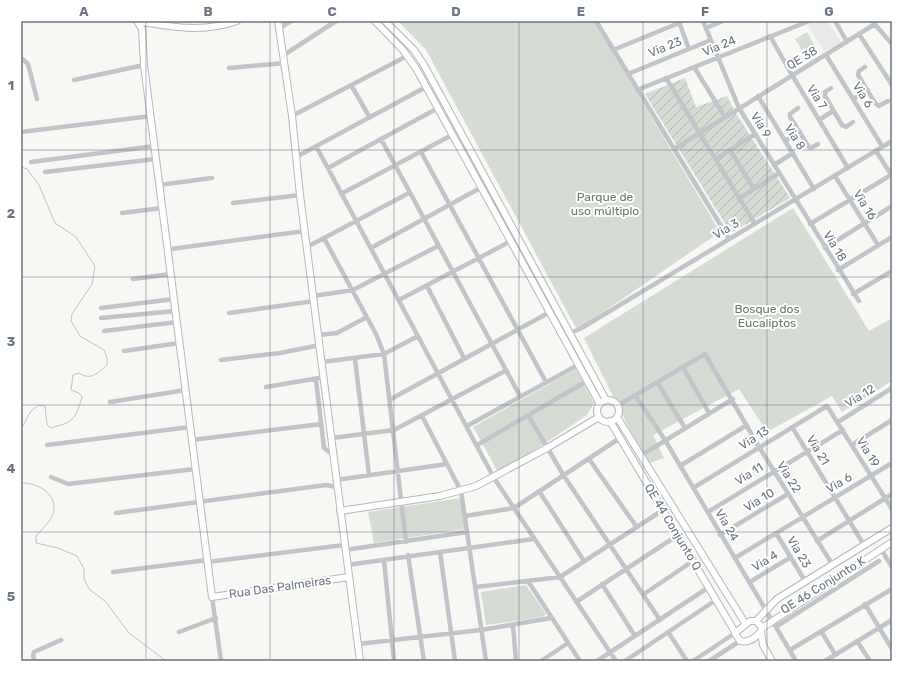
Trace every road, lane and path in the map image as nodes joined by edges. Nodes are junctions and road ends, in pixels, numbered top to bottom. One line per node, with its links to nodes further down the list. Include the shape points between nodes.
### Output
1 (137, 21): 12 (street); 20 (street)
2 (237, 21): 12 (street, via 223,26 187,29)
3 (278, 21): 17 (street)
4 (291, 21): 17 (street)
5 (336, 21): 30 (street)
6 (375, 21): 18 (street)
7 (604, 21): 13 (street)
8 (703, 21): 19 (street, Via 9)
9 (723, 21): 19 (street)
10 (809, 21): 23 (street, Via 24)
11 (834, 21): 25 (street)
12 (145, 22): 20 (street)
13 (597, 22): 28 (street)
14 (679, 22): 27 (street); 28 (street)
15 (873, 23): 22 (street, QE 38); 26 (street)
16 (388, 24): 18 (street); 21 (street); 130 (street, via 414,50 424,65)
17 (280, 28): 30 (street)
18 (382, 28): 21 (street)
19 (706, 28): 24 (street, Via 9)
20 (142, 29): 35 (street)
21 (387, 33): 31 (street)
22 (859, 34): 25 (street, QE 38); 44 (street)
23 (770, 36): 33 (street, Via 24); 40 (street, Via 7)
24 (711, 40): 27 (street, Via 23); 33 (street, Via 9)
25 (846, 42): 29 (street, QE 38)
26 (892, 44)
27 (688, 49): 39 (street, Via 23)
28 (613, 50): 39 (street)
29 (826, 55): 40 (street, QE 38); 51 (street, Via 6)
30 (284, 56): 34 (street)
31 (407, 56): 43 (street); 45 (street)
32 (21, 58): 50 (street, via 28,64)
33 (717, 58): 36 (street, Via 24); 54 (street, Via 9)
34 (285, 64): 38 (street); 58 (street)
35 (144, 65): 42 (street); 57 (street)
36 (694, 67): 41 (street, Via 24); 60 (street)
37 (865, 67): 48 (street, via 858,75)
38 (229, 68)
39 (628, 74): 47 (street)
40 (792, 76): 49 (street, QE 38); 61 (street, Via 7)
41 (666, 78): 47 (street, Via 24); 65 (street)
42 (74, 80)
43 (351, 85): 58 (street); 59 (street)
44 (892, 85)
45 (426, 87): 53 (street); 59 (street)
46 (831, 88): 56 (street, via 824,95)
47 (637, 90): 75 (street)
48 (868, 90): 51 (street); 52 (street, via 878,106)
49 (758, 96): 54 (street, QE 38); 70 (street, Via 8)
50 (37, 99)
51 (854, 99): 74 (street, Via 6)
52 (888, 101)
53 (438, 108): 67 (street); 68 (street)
54 (739, 108): 60 (street, QE 38); 66 (street, Via 9)
55 (798, 108): 64 (street, via 790,116)
56 (833, 111): 61 (street); 62 (street, via 844,126)
57 (151, 116): 63 (street); 72 (street)
58 (292, 116): 80 (street)
59 (369, 116): 73 (street)
60 (725, 117): 65 (street, QE 38)
61 (819, 120): 87 (street, Via 7)
62 (854, 122)
63 (21, 132)
64 (800, 132): 70 (street); 71 (street, via 810,148)
65 (700, 133): 75 (street, QE 38); 82 (street)
66 (755, 134): 76 (street); 84 (street, Via 9)
67 (452, 135): 78 (street); 94 (street)
68 (380, 139): 85 (street); 86 (street)
69 (892, 140): 74 (street, Via 3)
70 (785, 141): 79 (street, Via 8)
71 (818, 144)
72 (154, 146): 81 (street); 83 (street)
73 (316, 146): 80 (street); 86 (street)
74 (882, 146): 77 (street, Via 3)
75 (674, 149): 116 (street)
76 (730, 150): 82 (street); 96 (street)
77 (876, 151): 87 (street, Via 3); 91 (street)
78 (421, 152): 85 (street); 104 (street)
79 (793, 153): 84 (street); 95 (street, Via 8)
80 (296, 157): 99 (street)
81 (156, 159): 88 (street); 93 (street)
82 (716, 159): 100 (street)
83 (31, 162)
84 (774, 165): 89 (street, Via 9)
85 (395, 166): 97 (street); 98 (street)
86 (328, 168): 98 (street)
87 (848, 168): 90 (street, Via 3)
88 (45, 172)
89 (779, 173): 96 (street); 101 (street, Via 9)
90 (835, 176): 95 (street, Via 3); 102 (street, Via 16)
91 (892, 176): 102 (street)
92 (212, 178): 93 (street)
93 (160, 185): 106 (street)
94 (482, 187): 104 (street); 117 (street)
95 (814, 188): 101 (street, Via 3)
96 (754, 189): 100 (street)
97 (409, 192): 108 (street); 109 (street)
98 (341, 194): 109 (street)
99 (300, 195): 103 (street); 113 (street)
100 (740, 198): 110 (street)
101 (796, 200): 110 (street, Via 3); 111 (street, Via 18)
102 (850, 200): 111 (street); 112 (street, Via 16)
103 (233, 203)
104 (449, 205): 108 (street); 124 (street)
105 (892, 206): 112 (street)
106 (162, 208): 107 (street); 128 (street)
107 (122, 213)
108 (423, 219): 120 (street); 121 (street)
109 (356, 221): 115 (street); 121 (street)
110 (755, 224): 116 (street, Via 3)
111 (810, 224): 122 (street, Via 18)
112 (864, 224): 118 (street, Via 16); 122 (street)
113 (305, 231): 119 (street); 123 (street)
114 (892, 236): 118 (street)
115 (324, 238): 119 (street); 133 (street)
116 (729, 239): 148 (street, Via 3, via 580,329)
117 (511, 241): 124 (street); 130 (street)
118 (878, 245): 125 (street)
119 (307, 246): 136 (street)
120 (438, 246): 127 (street); 129 (street)
121 (371, 248): 129 (street)
122 (825, 248): 125 (street, Via 18)
123 (171, 249)
124 (478, 258): 127 (street); 146 (street)
125 (838, 270): 134 (street, Via 18)
126 (892, 271): 134 (street)
127 (452, 273): 132 (street); 152 (street)
128 (171, 274): 131 (street); 135 (street)
129 (385, 274): 133 (street); 137 (street)
130 (535, 277): 142 (street); 148 (street)
131 (133, 279)
132 (427, 286): 137 (street); 156 (street)
133 (353, 290): 136 (street); 143 (street)
134 (853, 294): 138 (street, Via 18)
135 (174, 299): 139 (street); 140 (street)
136 (314, 299): 141 (street); 149 (street)
137 (399, 300): 150 (street)
138 (859, 301)
139 (101, 308)
140 (175, 311): 144 (street); 145 (street)
141 (229, 312)
142 (550, 312): 146 (street); 160 (street)
143 (367, 317): 149 (street, via 337,333); 155 (street)
144 (101, 318)
145 (177, 322): 147 (street); 151 (street)
146 (517, 330): 152 (street); 167 (street)
147 (104, 331)
148 (570, 332): 176 (street)
149 (319, 335): 153 (street)
150 (418, 336): 155 (street); 163 (street)
151 (179, 343): 154 (street); 171 (street)
152 (490, 343): 156 (street); 162 (street)
153 (320, 345): 158 (street, via 280,354); 159 (street)
154 (124, 351)
155 (384, 354): 157 (street); 175 (street)
156 (464, 358): 163 (street)
157 (355, 359): 159 (street); 198 (street)
158 (221, 360)
159 (322, 362): 164 (street)
160 (578, 365): 166 (street); 167 (street)
161 (683, 367): 168 (street); 177 (street, Via 22, via 705,354); 182 (street)
162 (505, 371): 172 (street); 174 (street)
163 (438, 372): 174 (street); 175 (street)
164 (324, 374): 165 (street); 199 (street)
165 (316, 380): 169 (street); 190 (street)
166 (587, 381): 179 (street); 184 (street)
167 (546, 382): 172 (street)
168 (657, 382): 173 (street); 195 (street)
169 (266, 387)
170 (892, 388): 189 (street, Via 12)
171 (186, 390): 178 (street); 194 (street)
172 (520, 396): 192 (street)
173 (635, 396): 180 (street); 202 (street, Via 24)
174 (453, 398): 183 (street); 192 (street)
175 (391, 399): 196 (street)
176 (606, 400): 179 (street); 180 (street, via 613,401)
177 (733, 400): 182 (street); 191 (street, Via 22)
178 (110, 402)
179 (600, 404): 185 (street, via 597,410)
180 (617, 406): 186 (street)
181 (828, 406): 189 (street, Via 19); 193 (street, Via 13)
182 (709, 413): 195 (street)
183 (422, 416): 196 (street); 213 (street)
184 (528, 416): 204 (street); 207 (street)
185 (599, 417): 188 (street, via 603,421); 207 (street)
186 (617, 417): 188 (street); 210 (street, QE 44 Conjunto Q)
187 (892, 420): 205 (street)
188 (610, 421): 200 (street, QE 44 Conjunto Q)
189 (838, 422): 197 (street, Via 19)
190 (321, 424): 201 (street); 209 (street, via 324,448)
191 (747, 425): 206 (street, Via 22); 214 (street)
192 (467, 426): 204 (street)
193 (792, 426): 206 (street, Via 13); 208 (street, Via 21)
194 (190, 427): 201 (street); 203 (street)
195 (684, 428): 202 (street)
196 (394, 430): 198 (street); 217 (street)
197 (843, 430): 205 (street, Via 19); 208 (street, Via 11)
198 (364, 434): 199 (street); 218 (street)
199 (332, 438): 209 (street)
200 (620, 438): 211 (street); 237 (street, QE 44 Conjunto Q)
201 (192, 440): 215 (street)
202 (665, 440): 210 (street); 214 (street, Via 24)
203 (47, 445)
204 (477, 445): 223 (street)
205 (852, 445): 221 (street, Via 19)
206 (759, 447): 216 (street, Via 22); 226 (street, Via 13)
207 (547, 448): 220 (street); 223 (street)
208 (807, 451): 216 (street, Via 11); 231 (street, Via 21)
209 (333, 455): 222 (street)
210 (640, 456): 299 (street, QE 44 Conjunto Q)
211 (589, 459): 220 (street); 244 (street)
212 (892, 463): 221 (street, Via 6)
213 (447, 464): 217 (street); 227 (street)
214 (680, 466): 226 (street, Via 24)
215 (196, 469): 219 (street, via 68,484); 233 (street)
216 (773, 471): 229 (street, Via 22); 239 (street, Via 11)
217 (399, 472): 218 (street); 234 (street)
218 (369, 475): 222 (street)
219 (51, 476)
220 (564, 476): 228 (street); 254 (street)
221 (871, 476): 231 (street, Via 6); 232 (street, Via 19)
222 (336, 478): 224 (street); 225 (street)
223 (494, 478): 227 (street); 235 (street)
224 (326, 485): 225 (street); 233 (street)
225 (337, 487): 238 (street)
226 (693, 488): 239 (street, Via 24)
227 (461, 491): 234 (street); 241 (street)
228 (539, 491): 235 (street); 265 (street)
229 (788, 494): 242 (street, Via 22); 249 (street, Via 10)
230 (892, 494): 232 (street)
231 (835, 497): 242 (street, Via 6); 243 (street, Via 21)
232 (886, 498): 236 (street, Via 19); 243 (street)
233 (200, 502): 240 (street); 266 (street)
234 (401, 502): 238 (street); 252 (street)
235 (514, 508): 241 (street); 250 (street)
236 (892, 509)
237 (662, 510): 244 (street); 248 (street, QE 44 Conjunto Q)
238 (340, 511): 257 (street)
239 (708, 512): 249 (street, Via 24)
240 (116, 513)
241 (465, 516): 246 (street)
242 (802, 517): 247 (street, Via 6); 251 (street, Via 22)
243 (849, 521): 251 (street); 256 (street, Via 21)
244 (636, 526): 254 (street)
245 (892, 528): 256 (street)
246 (467, 532): 252 (street); 255 (street)
247 (776, 533): 262 (street, Via 6); 263 (street, Via 23)
248 (678, 535): 267 (street, QE 44 Conjunto Q); 273 (street)
249 (720, 535): 262 (street, Via 24)
250 (534, 538): 255 (street); 277 (street)
251 (817, 541): 270 (street, Via 22)
252 (406, 542): 257 (street)
253 (892, 542): 258 (street)
254 (609, 544): 265 (street); 273 (street)
255 (469, 547): 259 (street); 282 (street)
256 (861, 547): 261 (street); 269 (street, via 857,555)
257 (345, 548): 266 (street); 271 (street)
258 (881, 549): 269 (street); 272 (street)
259 (440, 552): 260 (street); 307 (street)
260 (408, 555): 264 (street); 311 (street)
261 (847, 556): 269 (street); 270 (street)
262 (734, 558): 280 (street, Via 24)
263 (791, 558): 279 (street, Via 23); 280 (street, Via 4)
264 (384, 560): 271 (street); 313 (street)
265 (584, 560): 277 (street)
266 (207, 561): 275 (street); 286 (street)
267 (693, 561): 283 (street, QE 44 Conjunto Q); 285 (street)
268 (879, 561): 274 (street, QE 46 Conjunto K)
269 (859, 562): 274 (street); 288 (street)
270 (832, 564): 279 (street)
271 (347, 565): 276 (street)
272 (892, 567)
273 (627, 569): 281 (street); 285 (street)
274 (864, 571): 291 (street, QE 46 Conjunto K)
275 (113, 572)
276 (349, 577): 286 (street, Rua Das Palmeiras); 318 (street)
277 (560, 577): 278 (street); 289 (street)
278 (528, 581): 282 (street); 294 (street)
279 (805, 581): 292 (street, via 777,599)
280 (750, 582): 292 (street, Via 24)
281 (602, 584): 289 (street); 310 (street)
282 (476, 587): 303 (street)
283 (709, 587): 287 (street, QE 44 Conjunto Q); 295 (street)
284 (892, 589): 290 (street)
285 (644, 594): 295 (street)
286 (212, 597): 293 (street)
287 (716, 600): 308 (street); 309 (street, QE 44 Conjunto Q)
288 (802, 600): 291 (street); 296 (street)
289 (576, 602): 322 (street)
290 (865, 604): 302 (street); 305 (street)
291 (806, 607): 301 (street, QE 46 Conjunto K)
292 (767, 610): 296 (street, Via 24); 298 (street)
293 (216, 618): 306 (street); 325 (street)
294 (551, 618): 300 (street); 317 (street)
295 (660, 620): 310 (street)
296 (773, 620): 301 (street, QE 46 Conjunto K); 304 (street)
297 (892, 620): 302 (street)
298 (756, 622): 299 (street, via 752,620); 304 (street)
299 (745, 623): 309 (street)
300 (513, 626): 303 (street); 331 (street)
301 (777, 626): 321 (street, QE 46 Conjunto K)
302 (879, 628): 316 (street); 320 (street)
303 (481, 630): 307 (street); 330 (street)
304 (761, 630): 314 (street); 319 (street)
305 (821, 631): 321 (street); 323 (street)
306 (179, 632)
307 (452, 632): 311 (street); 329 (street)
308 (668, 632): 336 (street); 337 (street)
309 (735, 633): 315 (street, QE 44 Conjunto Q); 338 (street)
310 (635, 636): 322 (street)
311 (421, 637): 313 (street); 328 (street)
312 (61, 640): 324 (street, via 34,652)
313 (391, 640): 318 (street); 327 (street)
314 (751, 640): 315 (street); 319 (street)
315 (740, 641): 339 (street)
316 (857, 641): 323 (street); 343 (street)
317 (568, 643): 332 (street); 333 (street)
318 (358, 644): 326 (street)
319 (763, 645): 340 (street)
320 (892, 649)
321 (790, 650): 341 (street, QE 46 Conjunto K)
322 (610, 653): 334 (street); 335 (street)
323 (835, 654): 342 (street)
324 (35, 661)
325 (221, 661)
326 (360, 661)
327 (394, 661)
328 (424, 661)
329 (455, 661)
330 (486, 661)
331 (516, 661)
332 (541, 661)
333 (580, 661)
334 (597, 661)
335 (616, 661)
336 (625, 661)
337 (687, 661)
338 (693, 661)
339 (709, 661)
340 (772, 661)
341 (796, 661)
342 (825, 661)
343 (870, 661)

